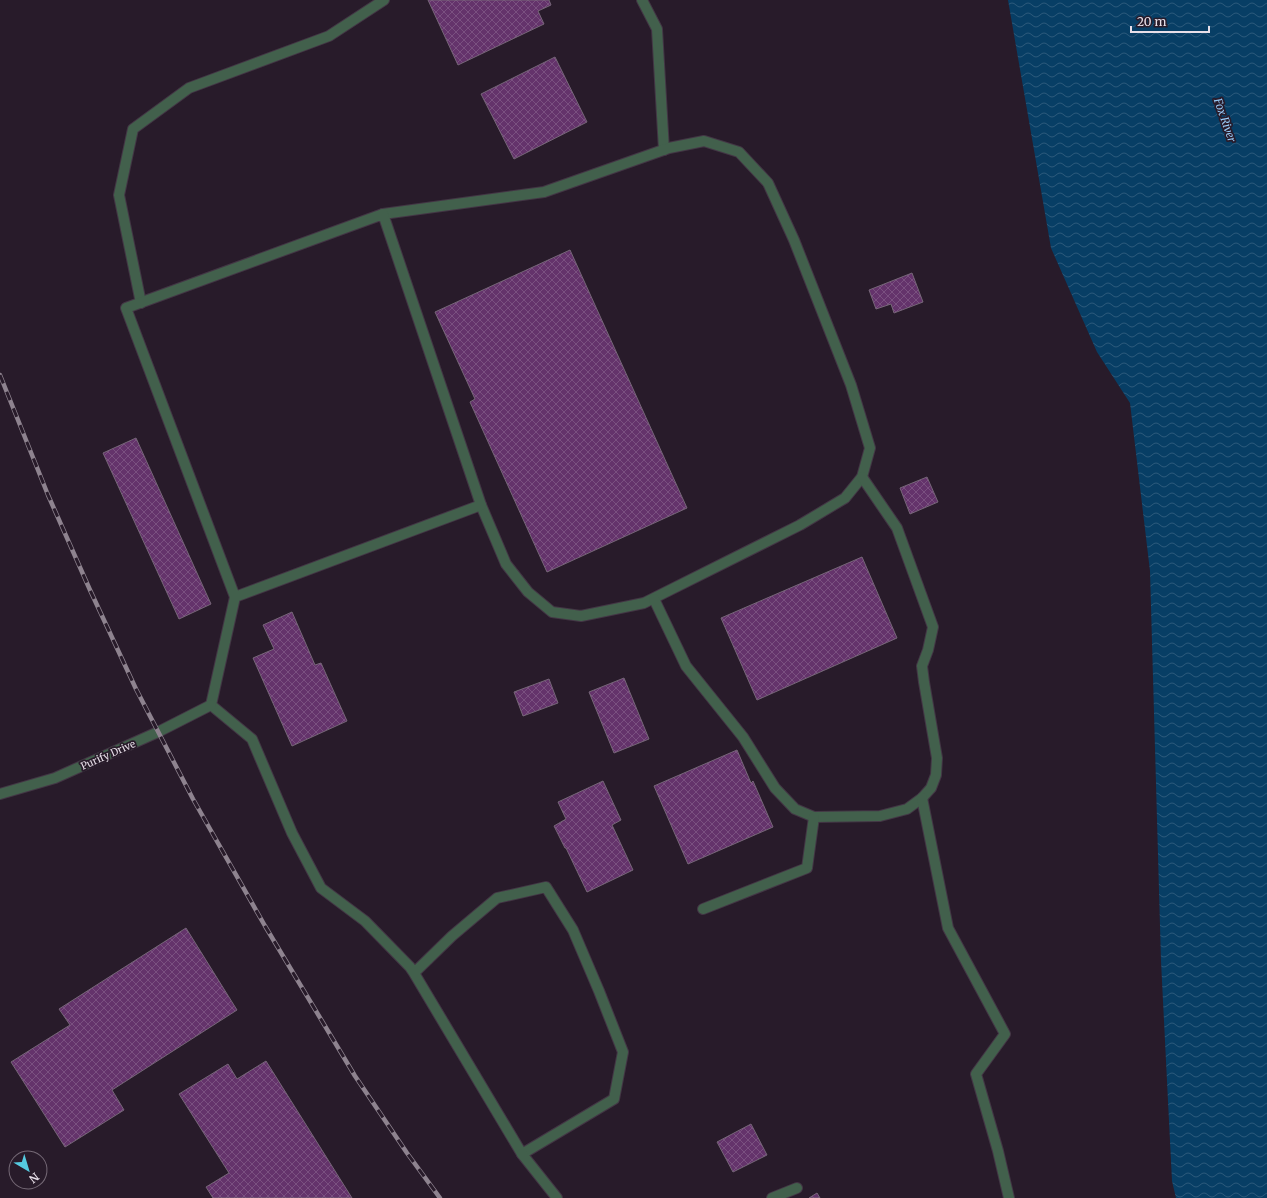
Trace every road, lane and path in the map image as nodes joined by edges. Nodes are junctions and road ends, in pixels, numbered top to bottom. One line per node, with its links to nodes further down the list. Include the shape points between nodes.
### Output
1 (384, 0): 5 (street, via 329,36 189,88 133,129 119,195)
2 (642, 0): 3 (street, via 657,28)
3 (664, 150): 4 (street, via 544,192); 6 (street, via 704,141 739,152 768,183 794,240 851,385 870,448)
4 (383, 214): 5 (street); 7 (street)
5 (141, 303): 8 (street, via 126,308)
6 (862, 477): 9 (street, via 845,498 800,525); 12 (street, via 897,528 933,627 922,666 937,758 936,775)
7 (481, 505): 8 (street); 9 (street, via 506,564 528,592 552,612 581,616)
8 (235, 597): 10 (street)
9 (654, 599): 13 (street, via 686,666 743,737 775,788 795,809)
10 (211, 705): 11 (street, Purify Drive, via 62,775); 15 (street, via 252,739 292,833 321,888 365,922)
11 (0, 794)
12 (922, 798): 13 (street, via 907,809 880,816); 20 (street, via 948,928 1005,1034 976,1074)
13 (814, 817): 14 (street, via 807,868)
14 (703, 909)
15 (414, 973): 16 (street); 16 (street, via 497,898 546,887 573,930 623,1052 614,1099)
16 (522, 1154): 18 (street)
17 (797, 1188): 19 (street)
18 (557, 1198)
19 (772, 1198)
20 (1009, 1198)

